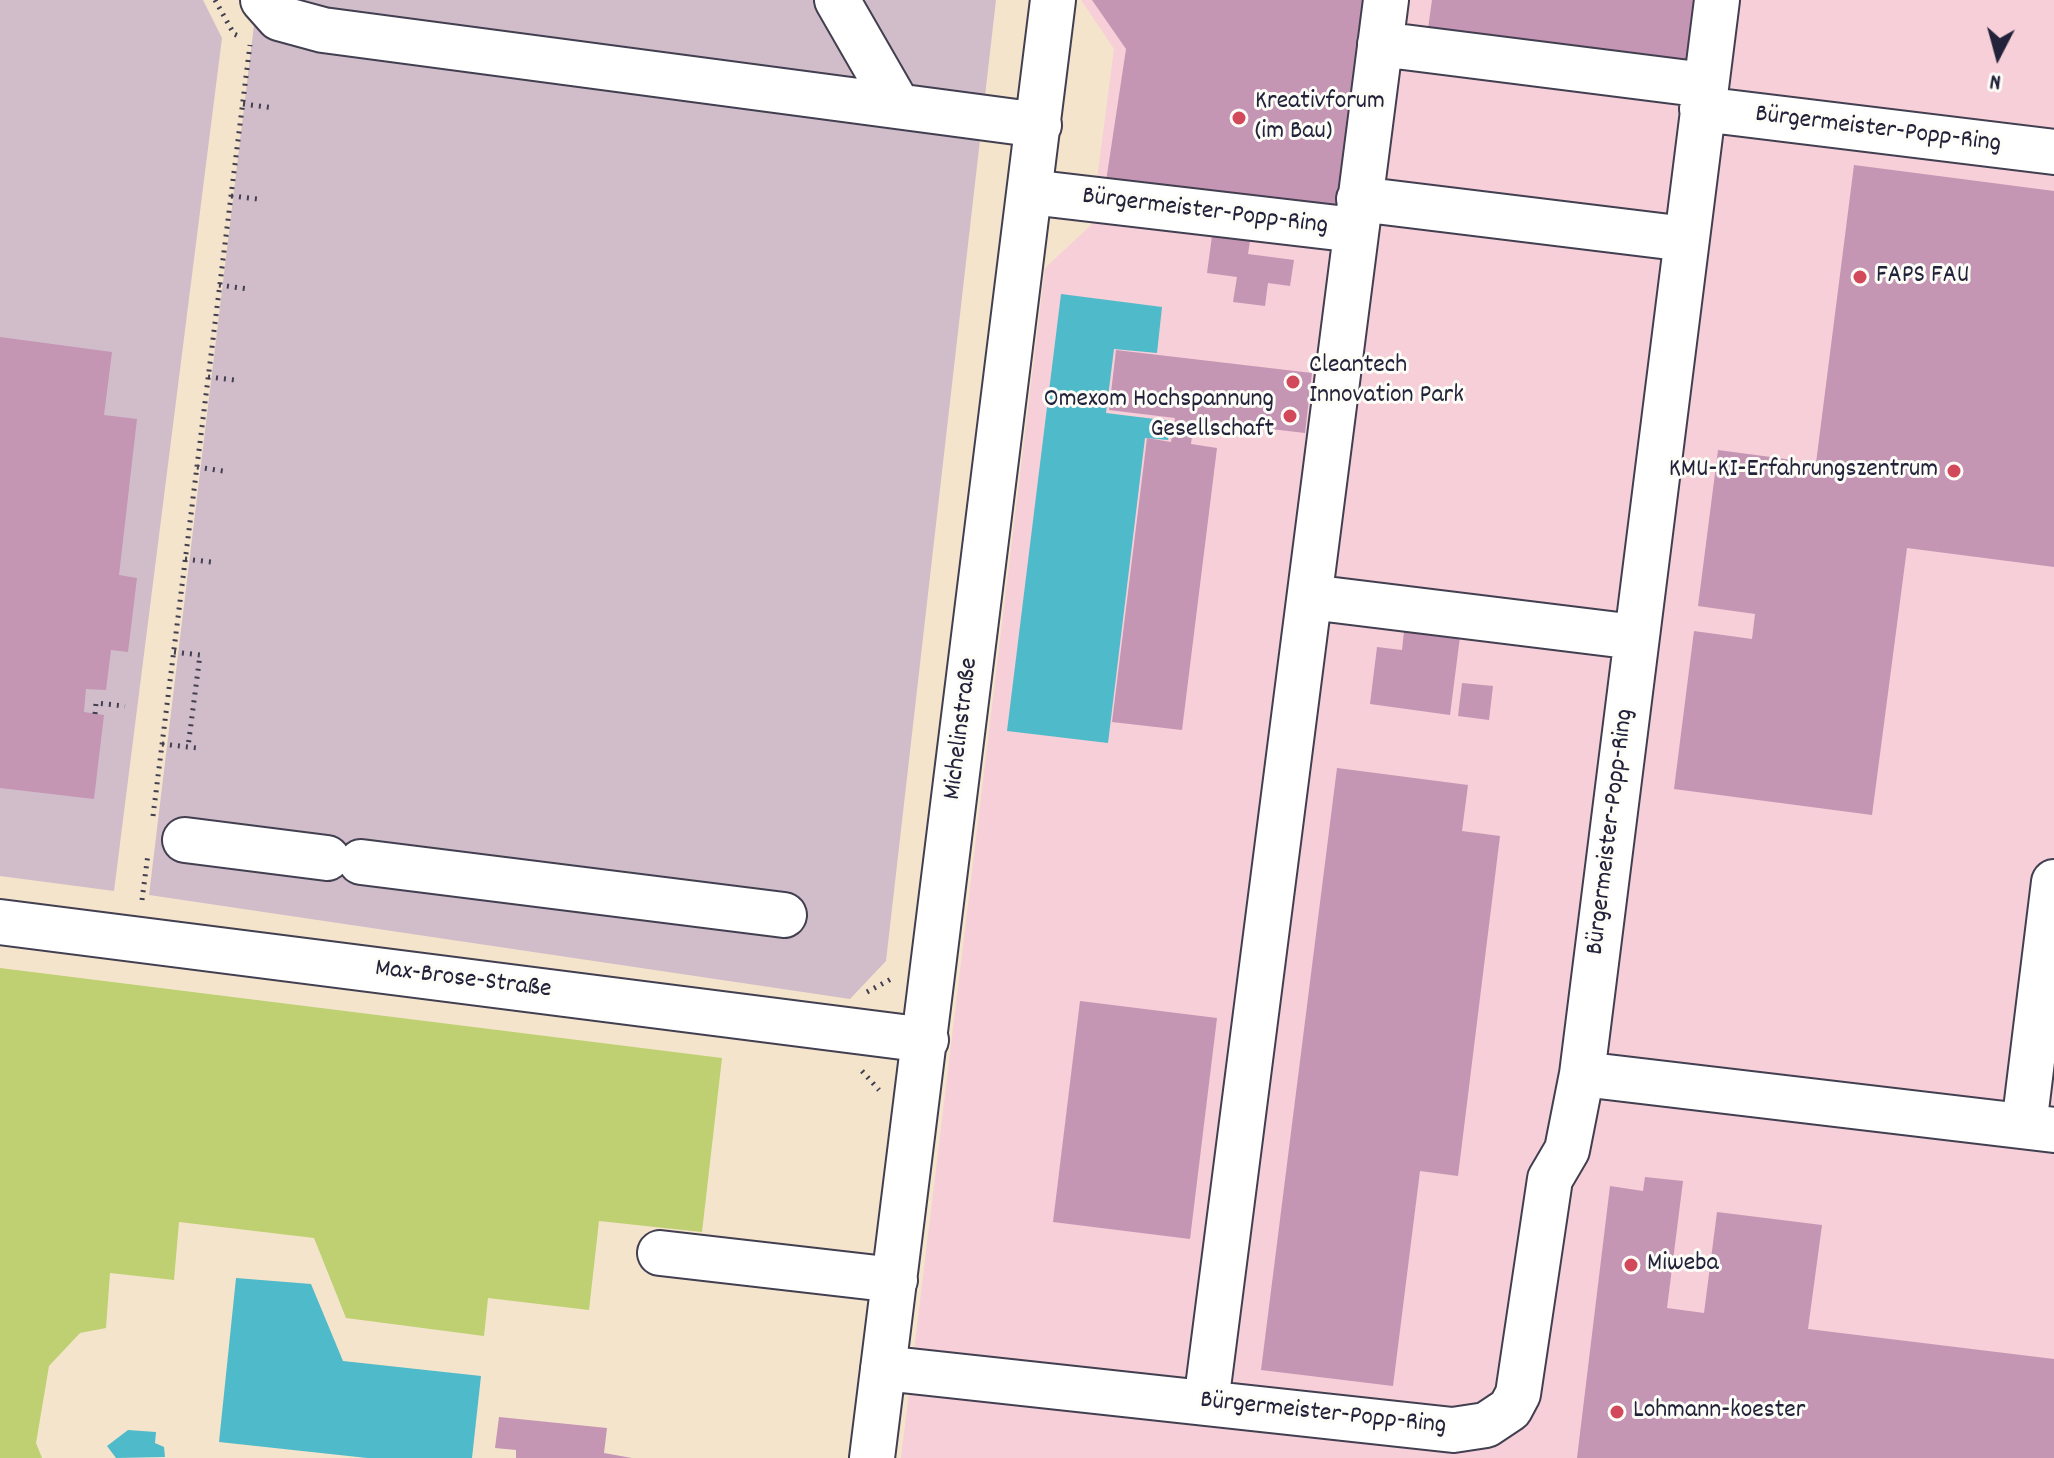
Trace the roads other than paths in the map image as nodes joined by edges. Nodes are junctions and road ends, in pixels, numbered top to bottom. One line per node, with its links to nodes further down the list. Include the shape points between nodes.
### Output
1 (837, 0): 8 (street)
2 (1053, 0): 9 (street, Michelinstraße)
3 (1386, 0): 6 (street)
4 (1717, 0): 7 (street, Bürgermeister-Popp-Ring)
5 (257, 20): 8 (street, via 279,18 323,30)
6 (1380, 44): 7 (street); 12 (street)
7 (1704, 97): 10 (street, Bürgermeister-Popp-Ring); 13 (street, Bürgermeister-Popp-Ring)
8 (898, 106): 9 (street)
9 (1039, 125): 11 (street, Michelinstraße)
10 (2054, 152)
11 (1030, 192): 12 (street, Bürgermeister-Popp-Ring); 20 (street, Michelinstraße)
12 (1357, 215): 13 (street); 14 (street, Bürgermeister-Popp-Ring)
13 (1686, 239): 15 (street, Bürgermeister-Popp-Ring)
14 (1310, 597): 15 (street); 26 (street, Bürgermeister-Popp-Ring)
15 (1635, 637): 21 (street, Bürgermeister-Popp-Ring)
16 (162, 837): 18 (street)
17 (2054, 882): 22 (street)
18 (784, 915)
19 (0, 922): 20 (street, Max-Brose-Straße)
20 (926, 1040): 24 (street, Michelinstraße)
21 (1582, 1074): 22 (street); 27 (street, Bürgermeister-Popp-Ring, via 1567,1150 1550,1179 1518,1394 1510,1409 1486,1425 1453,1430)
22 (2039, 1128)
23 (660, 1253): 24 (street)
24 (895, 1280): 25 (street, Michelinstraße)
25 (883, 1368): 26 (street, Bürgermeister-Popp-Ring); 28 (street, Michelinstraße)
26 (1206, 1403): 27 (street, Bürgermeister-Popp-Ring)
27 (1427, 1442)
28 (872, 1458)

